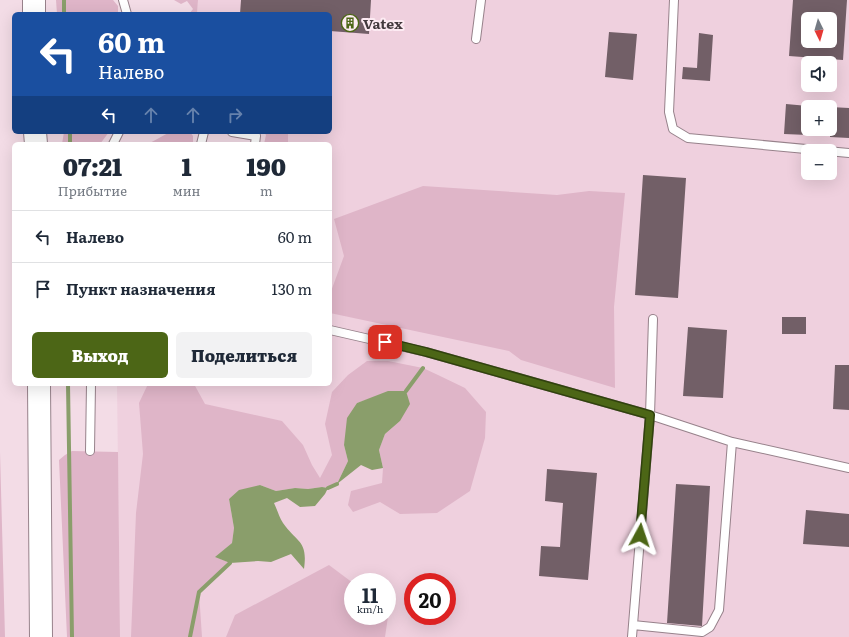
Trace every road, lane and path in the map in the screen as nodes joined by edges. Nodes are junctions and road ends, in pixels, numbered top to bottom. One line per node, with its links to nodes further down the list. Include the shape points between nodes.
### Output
1 (34, 0): 5 (main road)
2 (122, 0): 6 (lane)
3 (481, 0): 7 (lane)
4 (674, 0): 10 (lane, via 669,112 672,129 688,138)
5 (34, 12)
6 (126, 12)
7 (476, 39)
8 (244, 134): 9 (lane, via 256,136)
9 (255, 142)
10 (849, 153)
11 (653, 319): 15 (lane)
12 (332, 330): 15 (lane, via 426,352)
13 (38, 386): 20 (main road)
14 (92, 386): 17 (lane)
15 (650, 415): 16 (lane); 19 (lane)
16 (732, 442): 18 (lane); 19 (lane, via 719,610 710,627 702,632)
17 (90, 451)
18 (849, 468)
19 (633, 625): 21 (lane)
20 (41, 637)
21 (632, 637)

